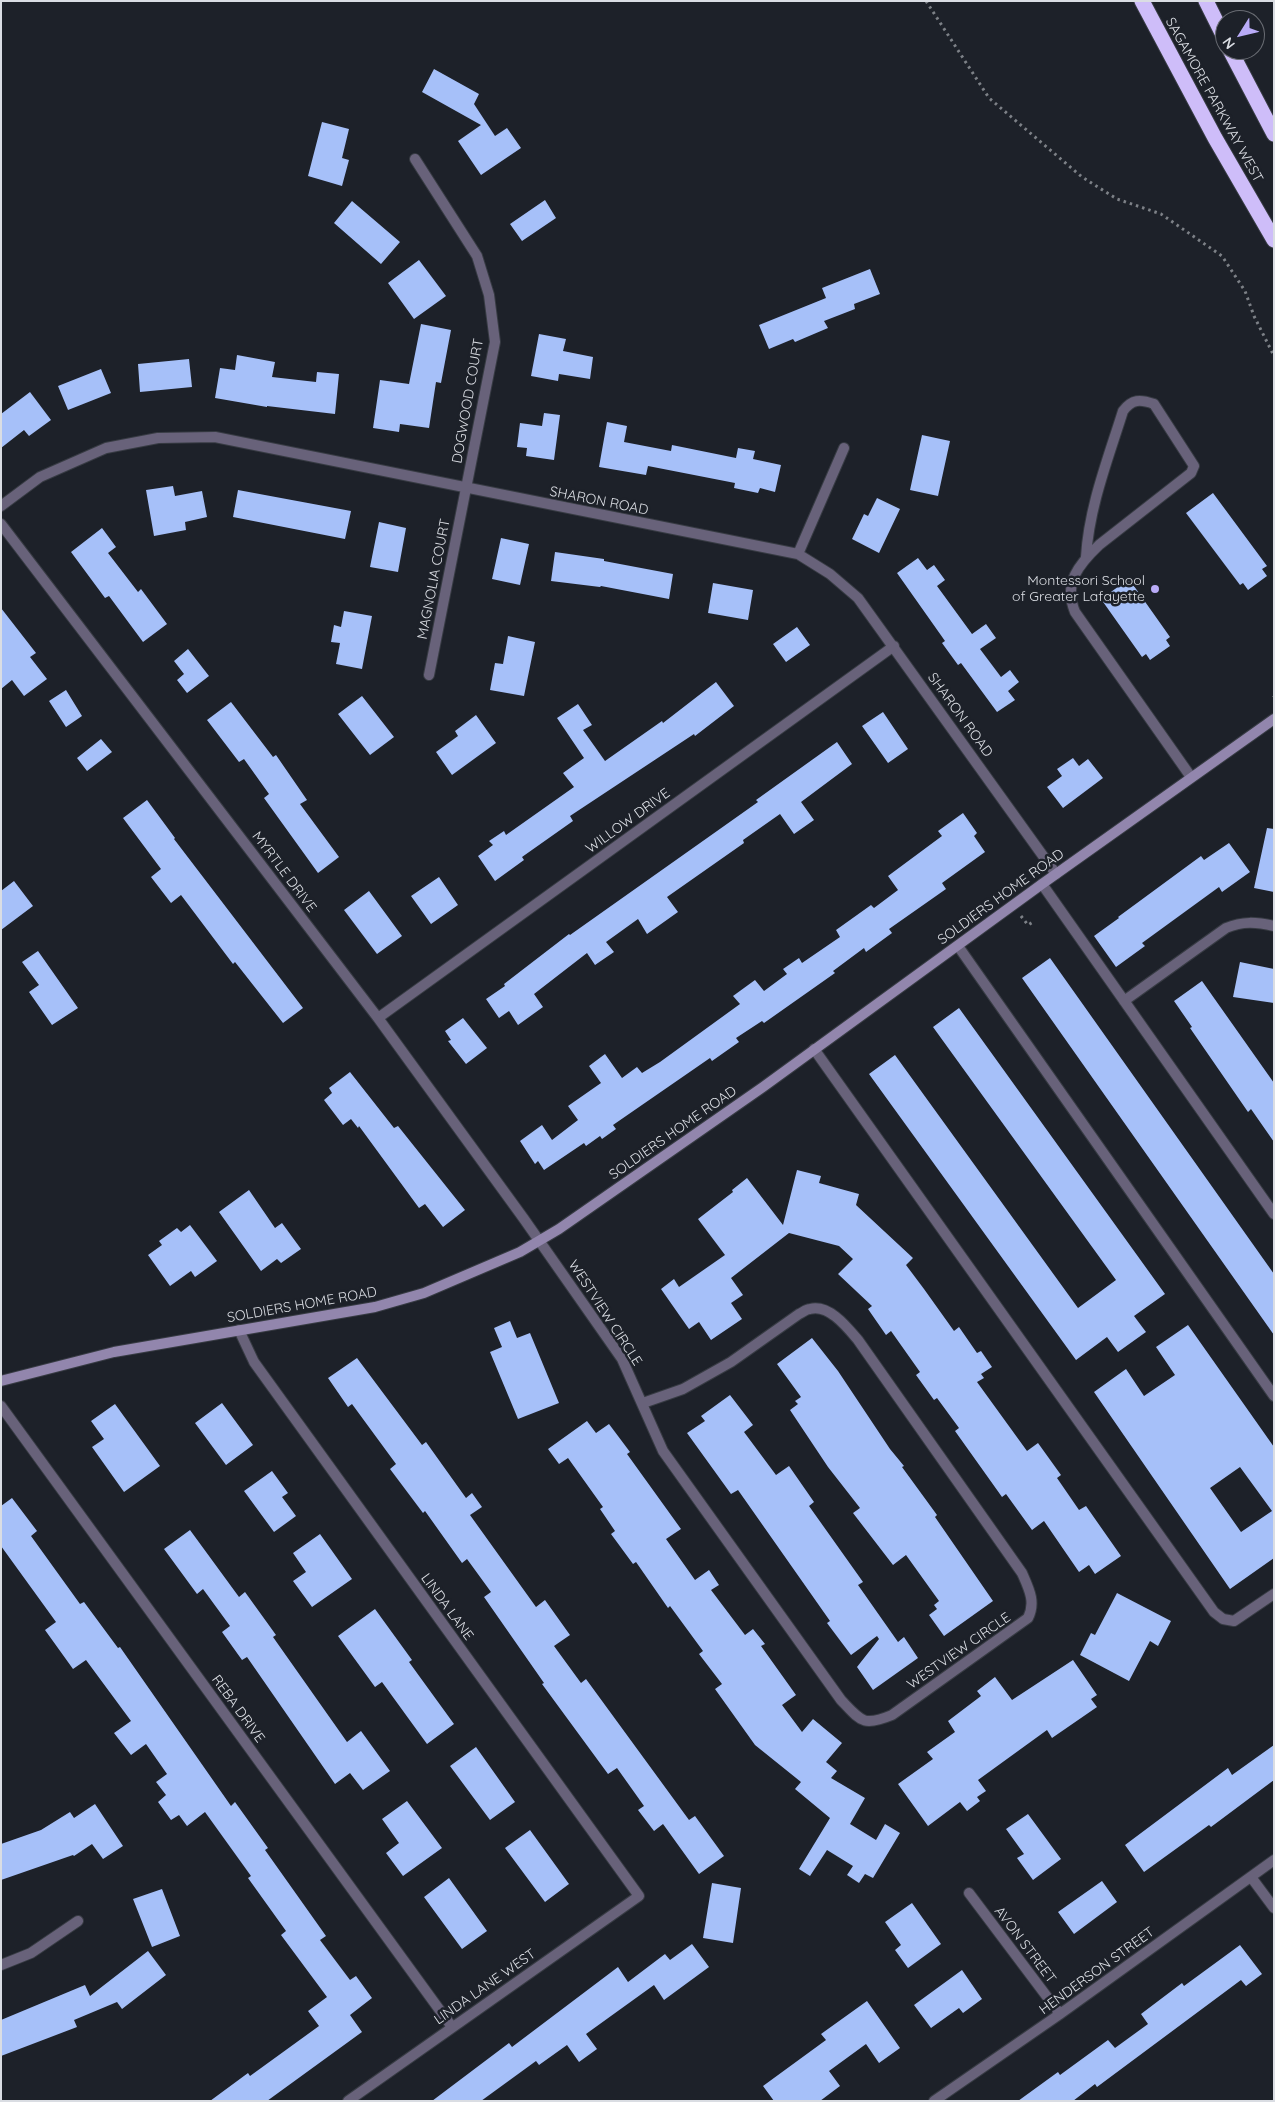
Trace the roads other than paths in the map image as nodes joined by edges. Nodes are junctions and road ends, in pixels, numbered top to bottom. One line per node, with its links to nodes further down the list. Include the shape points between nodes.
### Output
1 (1142, 1): 7 (highway, SAGAMORE PARKWAY WEST)
2 (1206, 1): 3 (highway)
3 (1215, 19)
4 (1235, 60): 5 (highway)
5 (1274, 134)
6 (415, 159): 9 (street, DOGWOOD COURT, via 477,256 489,295 495,342)
7 (1274, 240)
8 (844, 448): 12 (street)
9 (466, 488): 10 (street, SHARON ROAD, via 214,437 158,438 106,448 40,477); 12 (street, SHARON ROAD); 15 (street, MAGNOLIA COURT)
10 (1, 506)
11 (1, 524): 23 (street, MYRTLE DRIVE)
12 (798, 554): 14 (street, SHARON ROAD, via 830,574 858,598)
13 (1086, 557): 13 (street, via 1192,473 1194,466 1189,456 1154,404 1136,400 1129,402 1123,411 1092,509); 17 (street, via 1070,590 1076,612)
14 (894, 646): 18 (street, SHARON ROAD); 23 (street, WILLOW DRIVE)
15 (429, 675)
16 (1274, 719): 17 (street, SOLDIERS HOME ROAD)
17 (1191, 777): 18 (street, SOLDIERS HOME ROAD)
18 (1056, 874): 19 (street, SOLDIERS HOME ROAD)
19 (1042, 884): 21 (street, SOLDIERS HOME ROAD); 22 (street)
20 (1274, 926): 22 (street, via 1240,922 1226,928)
21 (958, 946): 24 (street, SOLDIERS HOME ROAD); 29 (street)
22 (1124, 1001): 25 (street)
23 (378, 1018): 26 (street, MYRTLE DRIVE)
24 (814, 1049): 26 (street, SOLDIERS HOME ROAD); 32 (street, via 1214,1612 1223,1619 1234,1621)
25 (1274, 1214)
26 (539, 1241): 27 (street, SOLDIERS HOME ROAD, via 424,1292 375,1307); 30 (street, WESTVIEW CIRCLE, via 622,1359)
27 (239, 1330): 28 (street, SOLDIERS HOME ROAD, via 114,1352); 36 (street, LINDA LANE, via 254,1362)
28 (1, 1381)
29 (1274, 1396)
30 (642, 1403): 30 (street, WESTVIEW CIRCLE, via 663,1451 841,1700 865,1722 875,1722 892,1715 1028,1618 1032,1609 1030,1592 1022,1574 858,1340 828,1312 810,1308 731,1362 683,1389)
31 (1, 1406): 41 (street, REBA DRIVE)
32 (1274, 1594)
33 (1274, 1860): 34 (street, HENDERSON STREET)
34 (1251, 1877): 37 (street); 40 (street, HENDERSON STREET)
35 (969, 1893): 40 (street, AVON STREET)
36 (639, 1896): 41 (street, LINDA LANE WEST)
37 (1274, 1908)
38 (78, 1921): 39 (street, via 31,1953)
39 (1, 1966)
40 (1060, 2014): 43 (street, HENDERSON STREET)
41 (452, 2027): 42 (street, LINDA LANE WEST)
42 (348, 2101)
43 (934, 2101)

